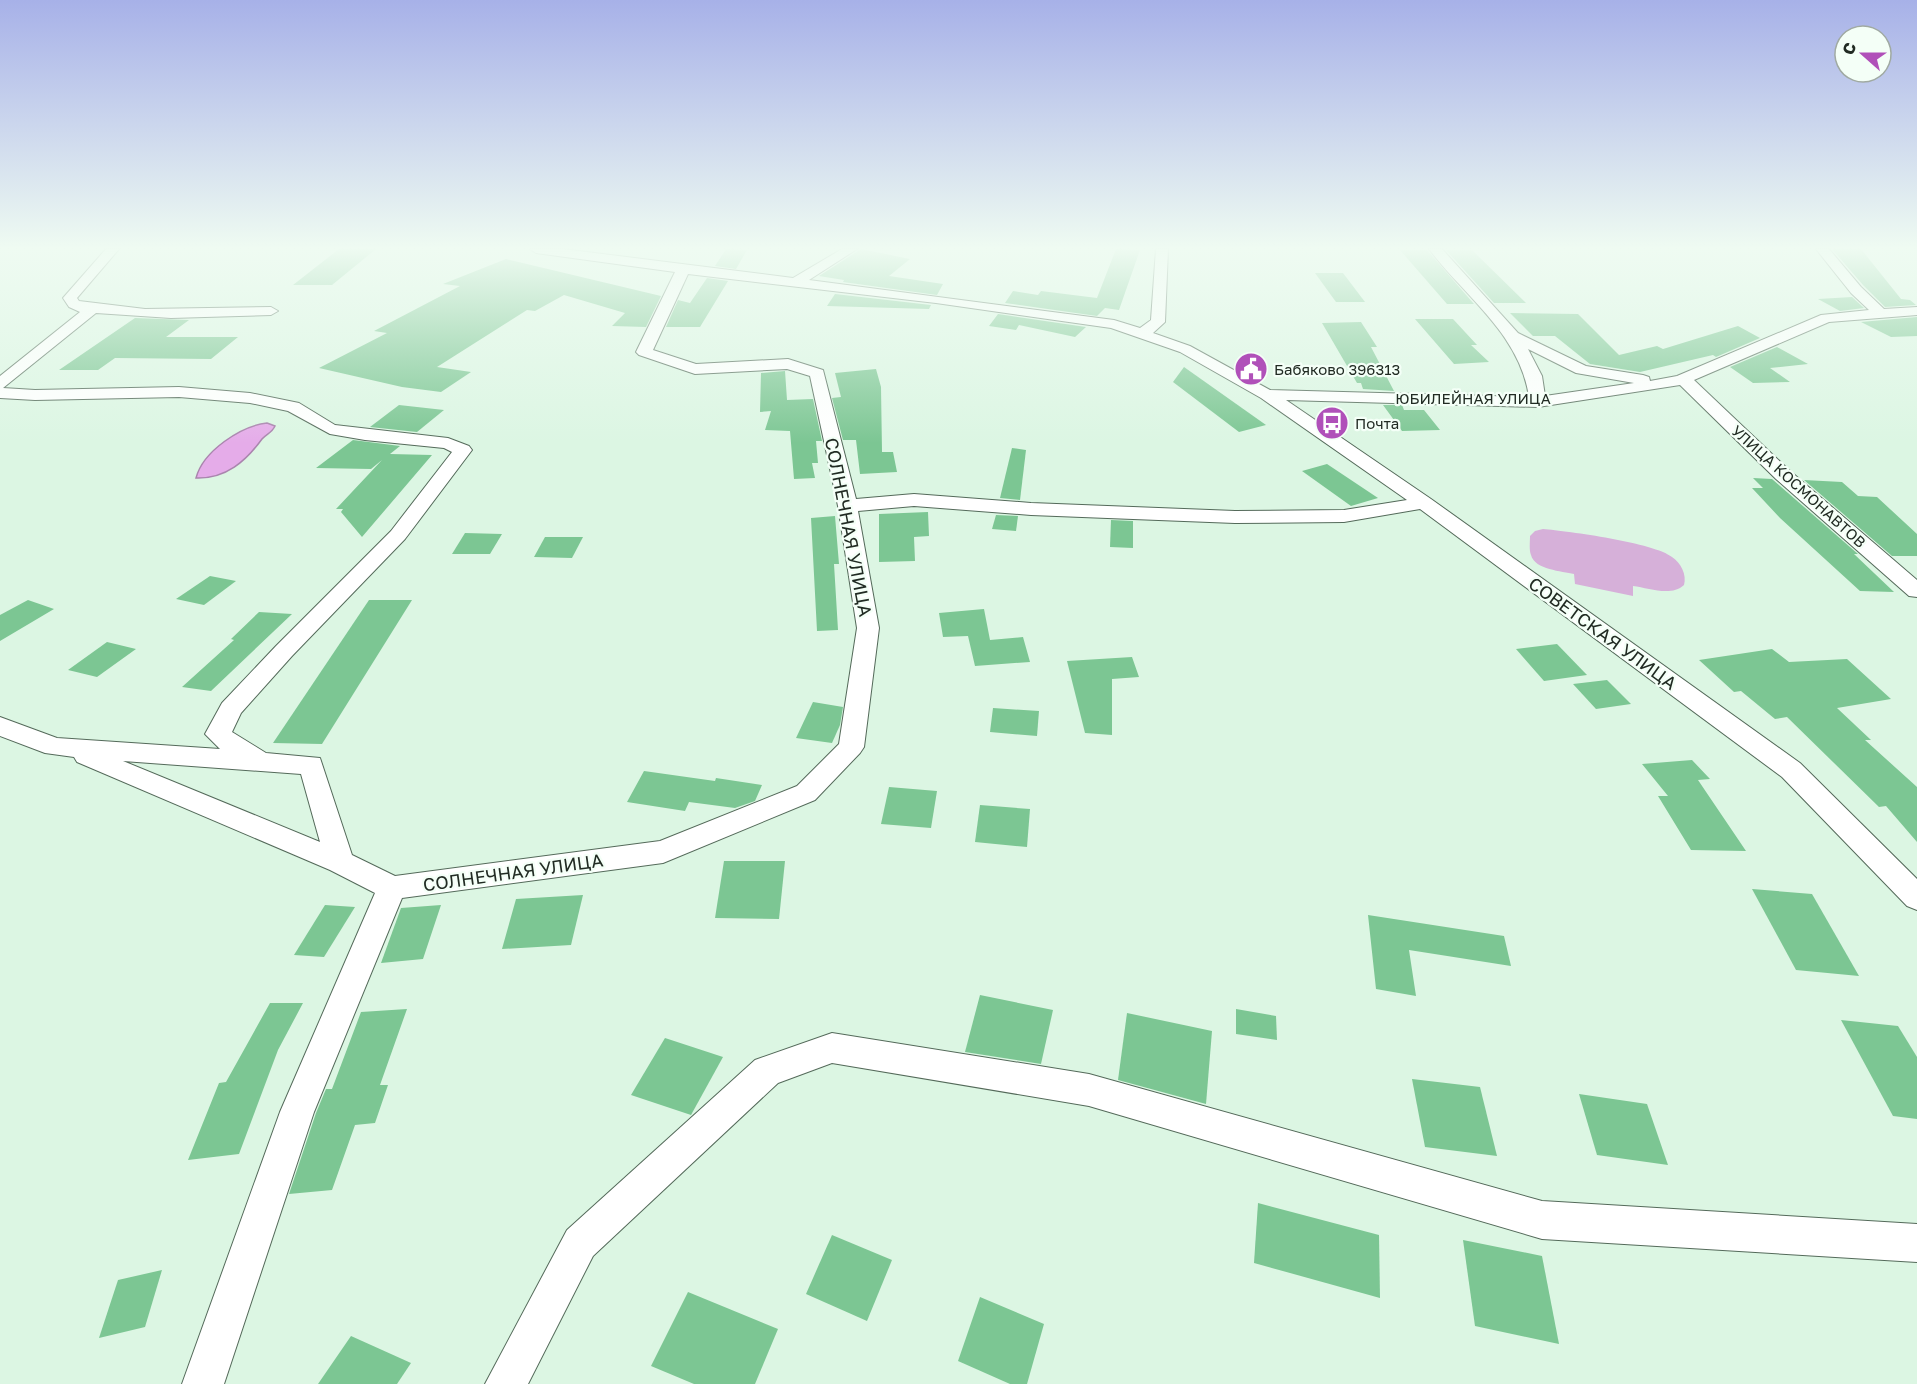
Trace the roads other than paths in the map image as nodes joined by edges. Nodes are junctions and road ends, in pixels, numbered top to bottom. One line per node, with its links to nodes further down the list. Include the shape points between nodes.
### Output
1 (87, 314): 12 (street)
2 (662, 314): 20 (street, СОЛНЕЧНАЯ УЛИЦА, via 644,352 695,369 788,364 817,373)
3 (1035, 314): 8 (street, СОВЕТСКАЯ УЛИЦА, via 1114,324)
4 (1158, 314): 8 (street, via 1158,322)
5 (1493, 314): 9 (street)
6 (1881, 314): 7 (street, ЮБИЛЕЙНАЯ УЛИЦА); 10 (street, ЮБИЛЕЙНАЯ УЛИЦА, via 1826,318)
7 (1888, 314)
8 (1142, 334): 16 (street, СОВЕТСКАЯ УЛИЦА, via 1185,349)
9 (1513, 336): 13 (street, via 1582,370); 17 (street, via 1534,376)
10 (1707, 369): 11 (street, ЮБИЛЕЙНАЯ УЛИЦА); 18 (street, via 1703,378 1705,394)
11 (1683, 379): 13 (street, ЮБИЛЕЙНАЯ УЛИЦА); 18 (street, УЛИЦА КОСМОНАВТОВ)
12 (0, 384)
13 (1664, 384): 14 (street, ЮБИЛЕЙНАЯ УЛИЦА)
14 (1645, 387): 17 (street, ЮБИЛЕЙНАЯ УЛИЦА); 18 (street, via 1682,392)
15 (0, 393): 24 (street, via 179,392 250,398 293,407 330,429 448,443 463,450 398,535 231,709 218,734 231,745)
16 (1267, 395): 17 (street, ЮБИЛЕЙНАЯ УЛИЦА); 19 (street, СОВЕТСКАЯ УЛИЦА)
17 (1538, 402)
18 (1719, 414): 21 (street, УЛИЦА КОСМОНАВТОВ)
19 (1424, 503): 20 (street, via 1344,516 1235,517 914,500); 27 (street, СОВЕТСКАЯ УЛИЦА, via 1791,770)
20 (848, 506): 26 (street, СОЛНЕЧНАЯ УЛИЦА, via 868,628 851,747 806,793 663,852)
21 (1917, 591)
22 (0, 726): 23 (street, via 54,747)
23 (67, 748): 24 (street); 25 (street)
24 (267, 762): 25 (street, via 311,765)
25 (340, 862): 26 (street)
26 (392, 888): 29 (street, via 297,1112)
27 (1917, 898)
28 (1917, 1243): 30 (street, via 1542,1220 1089,1090 832,1048 767,1071 580,1243)
29 (203, 1384)
30 (506, 1384)

